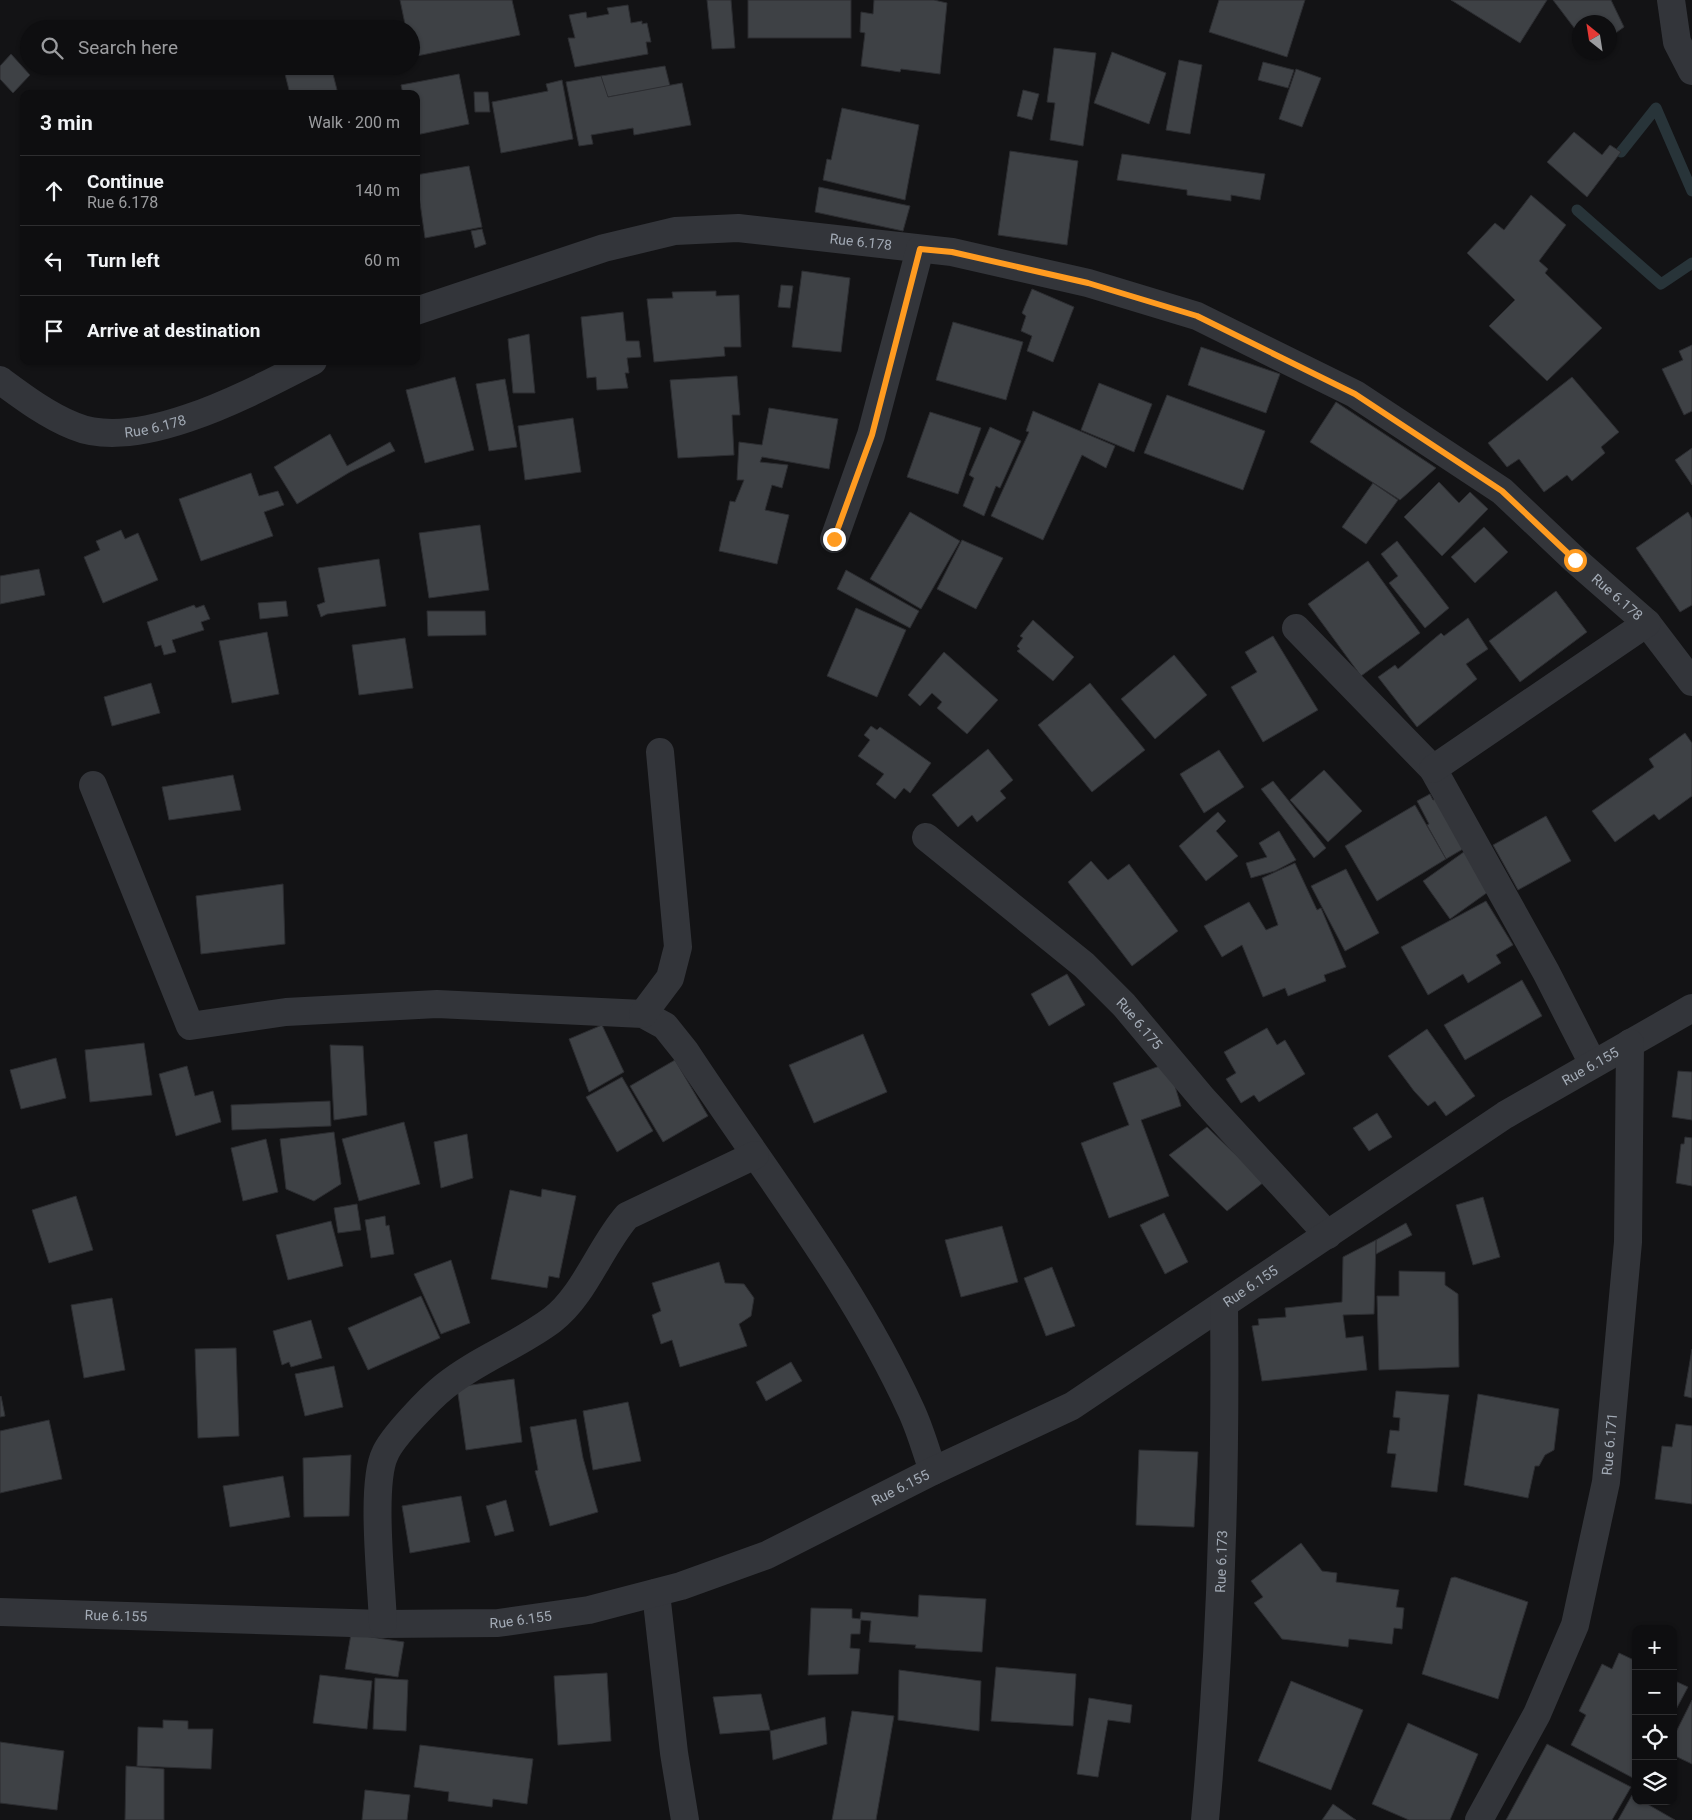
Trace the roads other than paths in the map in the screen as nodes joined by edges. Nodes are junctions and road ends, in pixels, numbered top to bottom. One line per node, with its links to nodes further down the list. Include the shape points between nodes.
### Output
1 (1671, 0): 2 (street, via 1677,42)
2 (1692, 71)
3 (920, 249): 4 (street, Rue 6.178, via 738,228 675,232 604,248); 7 (street, via 872,435); 8 (street, Rue 6.178, via 952,252 1088,283 1197,316 1355,394 1502,491)
4 (420, 310)
5 (305, 365): 6 (street, Rue 6.178, via 222,407 153,428 106,433 75,427 39,408)
6 (0, 380)
7 (834, 539)
8 (1647, 623): 10 (street, Rue 6.178); 12 (street)
9 (1296, 628): 12 (street)
10 (1692, 682)
11 (660, 752): 16 (street, via 678,947 670,978)
12 (1433, 769): 18 (street)
13 (93, 785): 16 (street, via 190,1026 286,1012 437,1004)
14 (926, 837): 20 (street, Rue 6.175, via 1084,965 1124,1005 1209,1106)
15 (1692, 1008): 17 (street, Rue 6.155)
16 (643, 1014): 19 (street, via 665,1026 685,1051)
17 (1630, 1043): 18 (street, Rue 6.155); 28 (street, Rue 6.171, via 1628,1242 1606,1482 1575,1625 1536,1714)
18 (1594, 1064): 20 (street, Rue 6.155, via 1505,1115)
19 (755, 1155): 22 (street, via 807,1229 873,1334 912,1411); 25 (street, via 627,1216 613,1231 572,1298 553,1319 445,1386 406,1426 384,1454 377,1487)
20 (1328, 1234): 21 (street, Rue 6.155)
21 (1224, 1304): 22 (street, Rue 6.155, via 1072,1406); 27 (street, Rue 6.173, via 1226,1439 1215,1710)
22 (933, 1470): 23 (street, Rue 6.155, via 767,1556)
23 (656, 1593): 25 (street, Rue 6.155, via 589,1610 498,1623); 26 (street)
24 (0, 1612): 25 (street, Rue 6.155)
25 (383, 1624)
26 (685, 1820)
27 (1205, 1820)
28 (1479, 1820)

